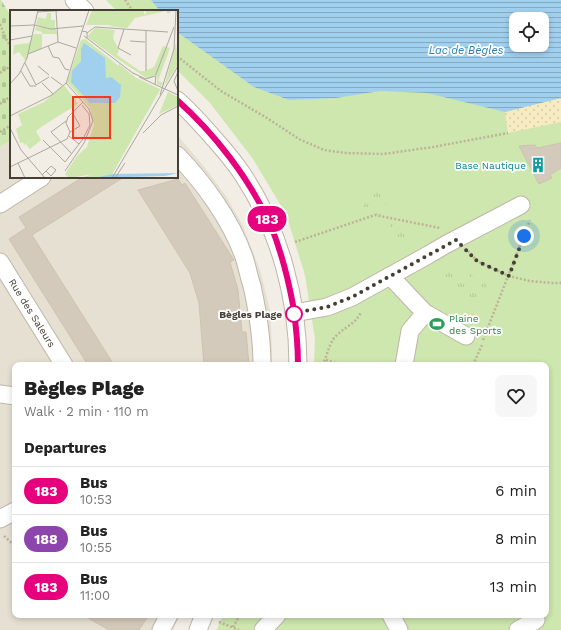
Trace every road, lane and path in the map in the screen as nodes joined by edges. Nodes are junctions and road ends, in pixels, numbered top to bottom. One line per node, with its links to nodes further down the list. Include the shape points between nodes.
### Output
1 (74, 0): 3 (street)
2 (125, 0): 4 (path)
3 (84, 10)
4 (132, 10)
5 (0, 24): 6 (path)
6 (10, 45)
7 (178, 57): 15 (path, via 221,91 299,139 324,150 383,154)
8 (10, 67): 9 (path)
9 (0, 73)
10 (10, 97): 12 (path)
11 (178, 101): 21 (street, via 206,128 243,175 271,226)
12 (0, 104)
13 (10, 127): 14 (path)
14 (0, 132)
15 (508, 133)
16 (178, 156): 32 (street, via 216,203 244,257 258,315)
17 (40, 178): 18 (street)
18 (0, 204)
19 (526, 211): 20 (street); 24 (path)
20 (456, 240): 21 (path, via 447,230 375,215); 23 (street); 24 (path, via 477,261)
21 (278, 247): 27 (street, via 288,279)
22 (0, 262): 31 (street, Rue des Saleurs)
23 (390, 276): 26 (street); 28 (street)
24 (509, 276): 25 (path, via 530,281); 36 (path)
25 (561, 283)
26 (359, 293): 27 (street, via 327,307); 30 (path, via 362,301 360,315 336,335 331,342)
27 (294, 313): 33 (street)
28 (425, 313): 29 (street); 35 (street, via 410,331)
29 (466, 336)
30 (326, 360): 34 (path)
31 (62, 362)
32 (262, 362)
33 (298, 362)
34 (332, 362)
35 (405, 362)
36 (475, 362)
37 (0, 394): 38 (street)
38 (12, 396)
39 (12, 513): 40 (street)
40 (0, 519)
41 (0, 533): 42 (path)
42 (12, 543)
43 (168, 618): 50 (street)
44 (238, 618): 49 (path)
45 (274, 618): 52 (street)
46 (393, 618): 53 (street)
47 (202, 621): 49 (path)
48 (537, 622): 54 (street)
49 (233, 628): 51 (path)
50 (161, 630)
51 (239, 630)
52 (263, 630)
53 (399, 630)
54 (518, 630)

